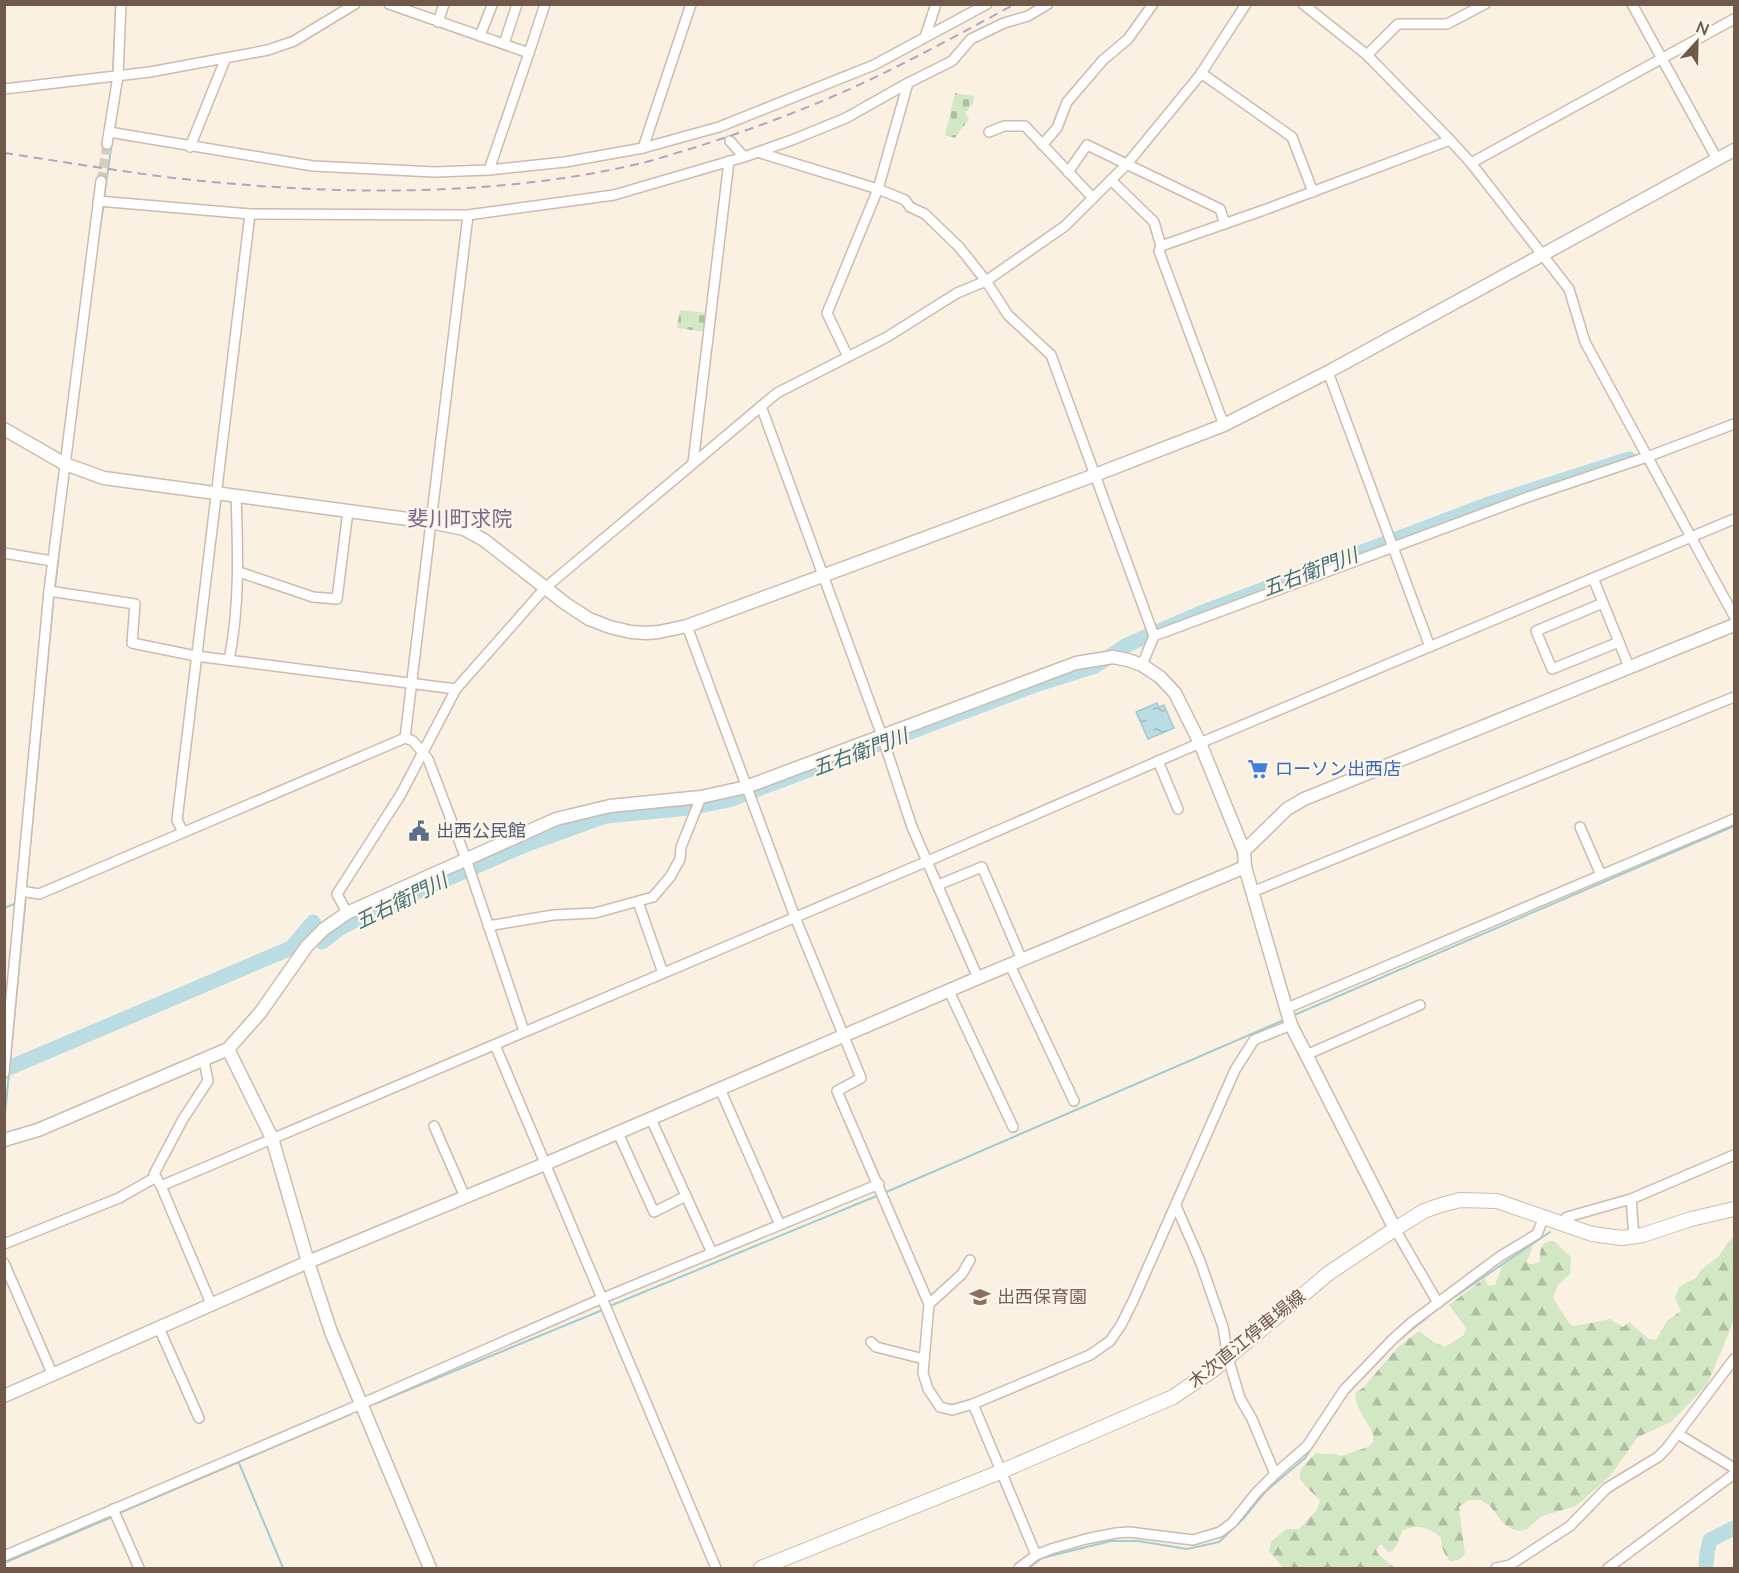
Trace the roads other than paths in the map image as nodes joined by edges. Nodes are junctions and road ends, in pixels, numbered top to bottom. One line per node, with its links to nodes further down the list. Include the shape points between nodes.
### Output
1 (121, 4): 27 (street)
2 (355, 4): 25 (street, via 294,41)
3 (389, 4): 18 (street)
4 (444, 4): 18 (street)
5 (517, 4): 21 (street)
6 (545, 4): 22 (street)
7 (691, 4): 37 (street)
8 (936, 4): 20 (street)
9 (987, 4): 20 (street)
10 (1048, 4): 28 (street, via 971,39 952,61)
11 (1153, 4): 35 (street, via 1128,39 1103,60 1067,102 1057,128)
12 (1246, 4): 26 (street)
13 (1303, 4): 23 (street)
14 (1485, 4): 23 (street, via 1448,24 1398,24)
15 (1632, 4): 24 (street)
16 (492, 5): 19 (street)
17 (1734, 19): 24 (street)
18 (438, 22): 19 (street)
19 (480, 36): 21 (street)
20 (925, 37): 30 (street, via 874,65)
21 (504, 44): 22 (street)
22 (529, 53): 45 (street)
23 (1367, 56): 33 (street)
24 (1662, 59): 41 (street); 43 (street)
25 (225, 60): 27 (street); 36 (street)
26 (1201, 73): 44 (street); 50 (street, via 1292,137)
27 (118, 76): 29 (street); 31 (street)
28 (908, 83): 39 (street, via 846,118); 49 (street)
29 (4, 89)
30 (719, 127): 37 (street); 40 (street)
31 (109, 132): 34 (street); 36 (street)
32 (989, 132): 35 (street, via 1005,126 1024,126)
33 (1450, 140): 43 (street); 50 (street)
34 (107, 144)
35 (1042, 145): 46 (street)
36 (190, 147): 45 (street, via 313,166 435,172)
37 (643, 148): 45 (street)
38 (1734, 150): 41 (street)
39 (757, 152): 40 (street); 49 (street)
40 (744, 157): 42 (street)
41 (1717, 159): 57 (street)
42 (729, 161): 54 (street, via 614,195); 66 (street)
43 (1471, 162): 57 (street)
44 (1127, 164): 46 (street, via 1087,145); 48 (street); 55 (street, via 1220,209)
45 (489, 170)
46 (1068, 172): 51 (street)
47 (101, 180): 52 (street)
48 (1111, 180): 51 (street); 56 (street, via 1154,222)
49 (878, 189): 58 (street, via 925,213); 59 (street, via 827,313)
50 (1313, 192): 55 (street)
51 (1093, 198): 58 (street, via 1065,226)
52 (98, 201): 53 (street); 67 (street)
53 (250, 214): 54 (street); 69 (street)
54 (468, 215): 73 (street)
55 (1225, 224): 56 (street)
56 (1161, 246): 63 (street, via 1159,251)
57 (1543, 255): 60 (street); 65 (street, via 1569,290 1585,342)
58 (986, 281): 59 (street, via 957,293); 68 (street, via 1008,315 1051,356)
59 (848, 357): 61 (street, via 777,393)
60 (1328, 372): 63 (street); 75 (street)
61 (761, 406): 66 (street); 79 (street)
62 (1734, 424): 65 (street)
63 (1224, 425): 68 (street)
64 (4, 429): 67 (street)
65 (1647, 457): 74 (street); 75 (street)
66 (693, 463): 81 (street)
67 (65, 464): 69 (street, via 104,478); 77 (street)
68 (1095, 475): 79 (street); 87 (street)
69 (216, 492): 70 (street); 90 (street)
70 (236, 495): 71 (street); 78 (street)
71 (348, 511): 73 (street); 78 (street, via 337,599 313,597)
72 (1734, 519): 74 (street)
73 (430, 522): 81 (street, via 464,529 484,540); 94 (street)
74 (1690, 537): 80 (street); 84 (street)
75 (1392, 547): 87 (street); 89 (street)
76 (4, 553): 77 (street)
77 (52, 561): 82 (street)
78 (239, 572): 91 (street)
79 (823, 576): 86 (street); 97 (street)
80 (1593, 578): 83 (street); 89 (street)
81 (545, 588): 86 (street, via 589,619 610,627 646,633); 95 (street)
82 (49, 591): 90 (street, via 135,604 132,643); 116 (street)
83 (1604, 603): 88 (street); 88 (street, via 1536,631 1552,669)
84 (1734, 616)
85 (1734, 625): 93 (street)
86 (687, 626): 102 (street)
87 (1154, 636): 92 (street)
88 (1619, 642): 93 (street)
89 (1430, 647): 99 (street)
90 (196, 656): 91 (street); 109 (street, via 177,820)
91 (229, 660): 94 (street)
92 (1142, 665): 97 (street, via 1113,657 1076,663); 99 (street, via 1175,693)
93 (1629, 667): 108 (street, via 1304,799)
94 (412, 682): 95 (street); 98 (street)
95 (456, 689): 100 (street)
96 (1734, 697): 117 (street)
97 (882, 736): 102 (street); 112 (street, via 912,827)
98 (405, 738): 100 (street); 109 (street)
99 (1200, 743): 101 (street); 106 (street)
100 (423, 750): 111 (street); 119 (street, via 337,894)
101 (1158, 761): 104 (street); 112 (street)
102 (746, 787): 103 (street); 120 (street)
103 (701, 797): 111 (street, via 582,812 556,819); 118 (street, via 670,877 653,897)
104 (1178, 809)
105 (1734, 819): 114 (street)
106 (1235, 827): 108 (street, via 1248,833); 110 (street)
107 (1580, 827): 114 (street)
108 (1264, 831): 110 (street)
109 (183, 832): 116 (street, via 39,894)
110 (1244, 851): 113 (street)
111 (466, 859): 119 (street); 121 (street)
112 (928, 861): 115 (street); 120 (street)
113 (1245, 867): 117 (street); 122 (street)
114 (1601, 875): 127 (street)
115 (938, 885): 122 (street, via 982,867); 124 (street)
116 (21, 891): 135 (street)
117 (1252, 892): 127 (street)
118 (638, 902): 121 (street, via 595,913 553,915); 123 (street)
119 (347, 913): 132 (street, via 324,928 307,946 260,1013)
120 (795, 917): 123 (street); 130 (street)
121 (488, 926): 129 (street)
122 (1016, 962): 124 (street); 137 (street)
123 (663, 973): 129 (street)
124 (978, 978): 125 (street)
125 (949, 991): 130 (street); 140 (street)
126 (1420, 1005): 133 (street)
127 (1285, 1009): 128 (street)
128 (1291, 1025): 133 (street); 152 (street, via 1254,1040 1235,1070)
129 (524, 1031): 131 (street)
130 (844, 1036): 136 (street); 147 (street, via 861,1078 837,1090)
131 (495, 1045): 142 (street); 145 (street)
132 (228, 1049): 134 (street); 142 (street)
133 (1306, 1054): 157 (street)
134 (204, 1060): 143 (street); 146 (street, via 208,1081 183,1119 154,1174)
135 (4, 1073)
136 (720, 1089): 138 (street); 155 (street)
137 (1074, 1101)
138 (651, 1119): 141 (street); 149 (street)
139 (434, 1126): 150 (street)
140 (1013, 1127)
141 (618, 1132): 145 (street); 149 (street, via 654,1212)
142 (272, 1138): 148 (street); 162 (street)
143 (7, 1140)
144 (1734, 1155): 151 (street)
145 (545, 1164): 150 (street); 164 (street)
146 (156, 1177): 148 (street); 159 (street, via 119,1198)
147 (879, 1184): 155 (street); 166 (street)
148 (161, 1186): 167 (street)
149 (686, 1196): 160 (street)
150 (465, 1197): 162 (street)
151 (1631, 1199): 156 (street, via 1567,1217); 158 (street)
152 (1176, 1206): 170 (street, via 1219,1316); 176 (street, via 1129,1309 1110,1341 1090,1354)
153 (1734, 1209): 158 (main road, 木次直江停車場線)
154 (1544, 1217): 156 (main road, 木次直江停車場線); 157 (main road, 木次直江停車場線, via 1497,1201 1460,1200 1424,1211); 165 (street, via 1537,1234)
155 (780, 1224): 160 (street)
156 (1561, 1224): 158 (main road, 木次直江停車場線, via 1592,1234)
157 (1395, 1229): 165 (street); 170 (main road, 木次直江停車場線, via 1329,1273)
158 (1634, 1237)
159 (4, 1244)
160 (712, 1253): 164 (street)
161 (970, 1260): 166 (street, via 962,1274)
162 (308, 1262): 167 (street); 175 (street)
163 (4, 1263): 173 (street)
164 (603, 1298): 175 (street); 188 (street)
165 (1438, 1303): 181 (street, via 1360,1372 1307,1446)
166 (929, 1304): 171 (street)
167 (212, 1306): 168 (street)
168 (159, 1328): 173 (street); 177 (street)
169 (871, 1342): 171 (street, via 876,1347)
170 (1228, 1358): 180 (main road, 木次直江停車場線, via 1173,1397); 181 (street, via 1240,1398)
171 (924, 1359): 176 (street, via 928,1389 940,1407 952,1410)
172 (1734, 1359): 178 (street)
173 (52, 1374): 174 (street)
174 (4, 1396)
175 (361, 1404): 183 (street); 187 (street)
176 (973, 1404): 180 (street)
177 (199, 1418)
178 (1678, 1434): 179 (street); 191 (street, via 1658,1457 1607,1488 1570,1526 1510,1565)
179 (1734, 1468)
180 (1000, 1472): 184 (street); 189 (main road, 木次直江停車場線)
181 (1275, 1474): 184 (street, via 1232,1523 1208,1537 1180,1540 1116,1533)
182 (1734, 1474): 192 (street)
183 (113, 1509): 185 (street); 186 (street)
184 (1036, 1555): 190 (street)
185 (4, 1556)
186 (139, 1569)
187 (430, 1569)
188 (716, 1569)
189 (761, 1569)
190 (1019, 1569)
191 (1496, 1569)
192 (1608, 1569)

